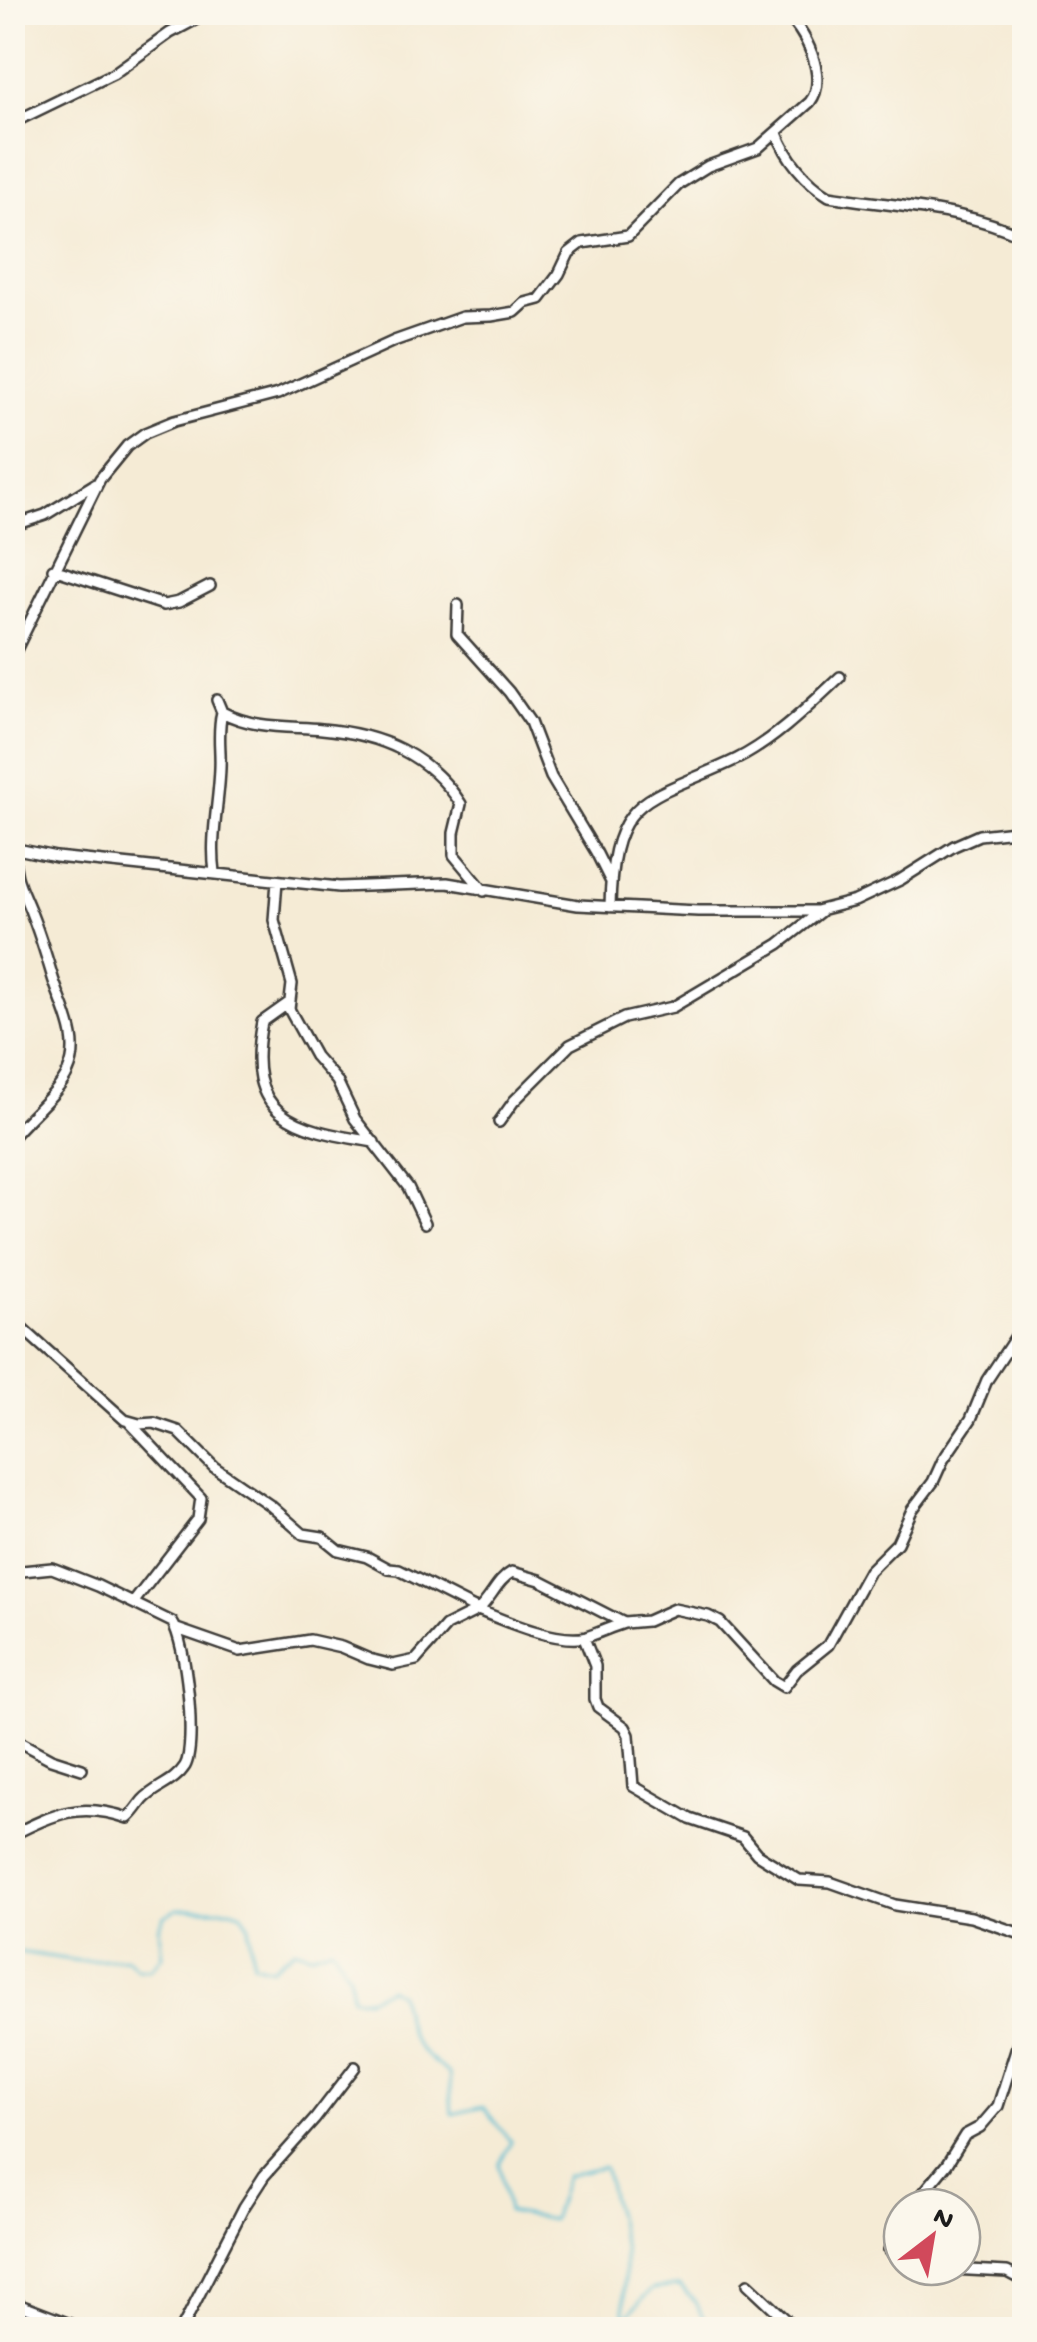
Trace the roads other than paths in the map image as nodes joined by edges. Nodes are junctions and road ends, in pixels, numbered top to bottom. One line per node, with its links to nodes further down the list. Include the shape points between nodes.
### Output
1 (210, 12): 3 (street, via 102,80)
2 (784, 12): 4 (street, via 802,32 817,84 810,102)
3 (12, 122)
4 (777, 133): 5 (street, via 792,162 829,196 948,214); 6 (street, via 758,148 691,175 628,236 582,243 540,298 515,312 462,317 278,394 157,426 127,446)
5 (1024, 237)
6 (97, 483): 7 (street, via 46,515); 8 (street)
7 (12, 526)
8 (54, 569): 9 (street, via 164,605); 11 (street)
9 (210, 586)
10 (458, 605): 19 (street, via 457,634 530,722 551,777)
11 (12, 658)
12 (840, 677): 19 (street, via 752,749 660,791 629,817 612,856)
13 (218, 700): 14 (street)
14 (222, 712): 17 (street); 20 (street, via 242,723 351,734 403,749 432,767 461,804 454,855)
15 (1024, 830): 22 (street, via 979,835 900,880)
16 (14, 848): 17 (street); 25 (street, via 16,881 65,1008 73,1054 58,1088)
17 (215, 872): 18 (street)
18 (277, 881): 20 (street, via 339,887 447,883); 23 (street, via 274,920 292,984)
19 (610, 882): 21 (street)
20 (484, 891): 21 (street)
21 (610, 906): 22 (street)
22 (824, 910): 24 (street, via 673,1007 624,1018 570,1045)
23 (290, 1002): 26 (street, via 315,1056); 26 (street, via 262,1022 259,1087 296,1122)
24 (499, 1122)
25 (12, 1138)
26 (374, 1142): 27 (street)
27 (425, 1223)
28 (12, 1319): 30 (street)
29 (1024, 1324): 34 (street, via 897,1543 868,1571 828,1645 784,1687 708,1616 674,1609)
30 (128, 1421): 32 (street, via 201,1498 198,1519); 33 (street, via 178,1432 303,1534 399,1570)
31 (12, 1572): 32 (street, via 52,1568)
32 (133, 1603): 35 (street)
33 (478, 1610): 34 (street, via 512,1572); 35 (street, via 446,1626 416,1660 394,1665 334,1644 302,1640 240,1651); 36 (street, via 547,1634)
34 (624, 1623): 36 (street)
35 (177, 1630): 39 (street, via 191,1734 179,1773 128,1818 92,1808 49,1817)
36 (584, 1638): 40 (street, via 596,1666 598,1708 630,1735 633,1786 690,1819 743,1837 798,1880 830,1882)
37 (12, 1738): 38 (street)
38 (82, 1769)
39 (12, 1835)
40 (1024, 1936)
41 (1024, 2024): 43 (street, via 998,2106 965,2135)
42 (355, 2067): 49 (street, via 264,2176)
43 (928, 2187)
44 (982, 2271): 45 (street)
45 (1024, 2280)
46 (748, 2284): 50 (street)
47 (12, 2302): 48 (street)
48 (86, 2330)
49 (181, 2330)
50 (797, 2330)

